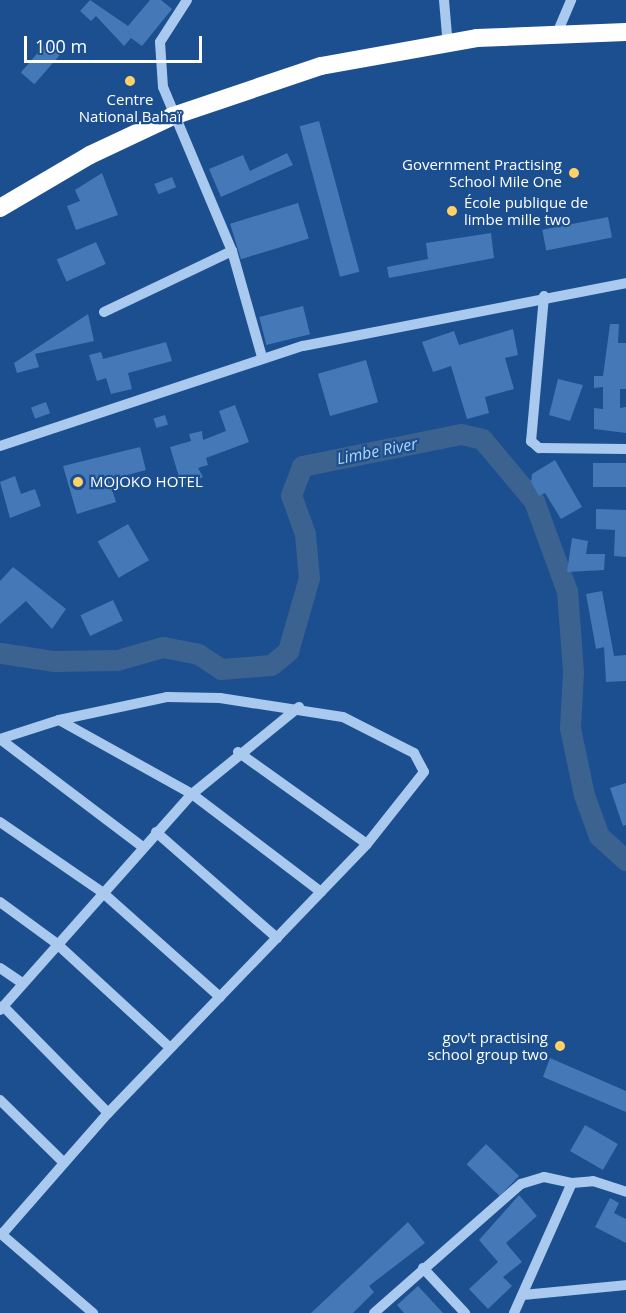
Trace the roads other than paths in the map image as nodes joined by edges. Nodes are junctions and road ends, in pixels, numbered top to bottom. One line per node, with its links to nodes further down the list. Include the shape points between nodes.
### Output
1 (187, 0): 7 (street, via 159,48)
2 (444, 0): 6 (street)
3 (571, 0): 4 (street)
4 (558, 31): 5 (highway); 6 (highway, via 477,38)
5 (626, 32)
6 (448, 47): 7 (highway, via 321,66)
7 (173, 116): 8 (highway, via 90,155); 9 (street)
8 (0, 208)
9 (232, 251): 12 (street); 13 (street)
10 (626, 283): 11 (street)
11 (544, 296): 13 (street); 15 (street, via 531,441 539,448)
12 (104, 312)
13 (262, 357): 14 (street, via 97,418)
14 (0, 446)
15 (626, 449)
16 (299, 707): 17 (street, via 167,697); 19 (street); 23 (street, via 343,717 423,762 423,780)
17 (58, 720): 18 (street); 20 (street)
18 (0, 739): 24 (street)
19 (237, 752): 20 (street); 23 (street)
20 (192, 794): 22 (street); 26 (street)
21 (0, 822): 25 (street)
22 (156, 832): 24 (street); 28 (street)
23 (367, 844): 26 (street)
24 (143, 847): 25 (street)
25 (102, 892): 29 (street); 32 (street)
26 (321, 892): 28 (street)
27 (0, 902): 29 (street)
28 (277, 938): 32 (street)
29 (56, 943): 31 (street); 34 (street)
30 (0, 968): 31 (street)
31 (21, 982): 33 (street)
32 (220, 997): 34 (street)
33 (2, 1008): 36 (street)
34 (170, 1048): 36 (street)
35 (0, 1100): 37 (street)
36 (108, 1113): 37 (street)
37 (63, 1162): 40 (street)
38 (572, 1183): 39 (street, via 592,1181); 41 (street, via 544,1176 521,1184); 43 (street)
39 (626, 1192)
40 (1, 1233): 44 (street)
41 (423, 1268): 45 (street); 46 (street)
42 (626, 1285): 43 (street)
43 (523, 1295): 47 (street)
44 (89, 1312)
45 (374, 1313)
46 (465, 1313)
47 (514, 1313)

